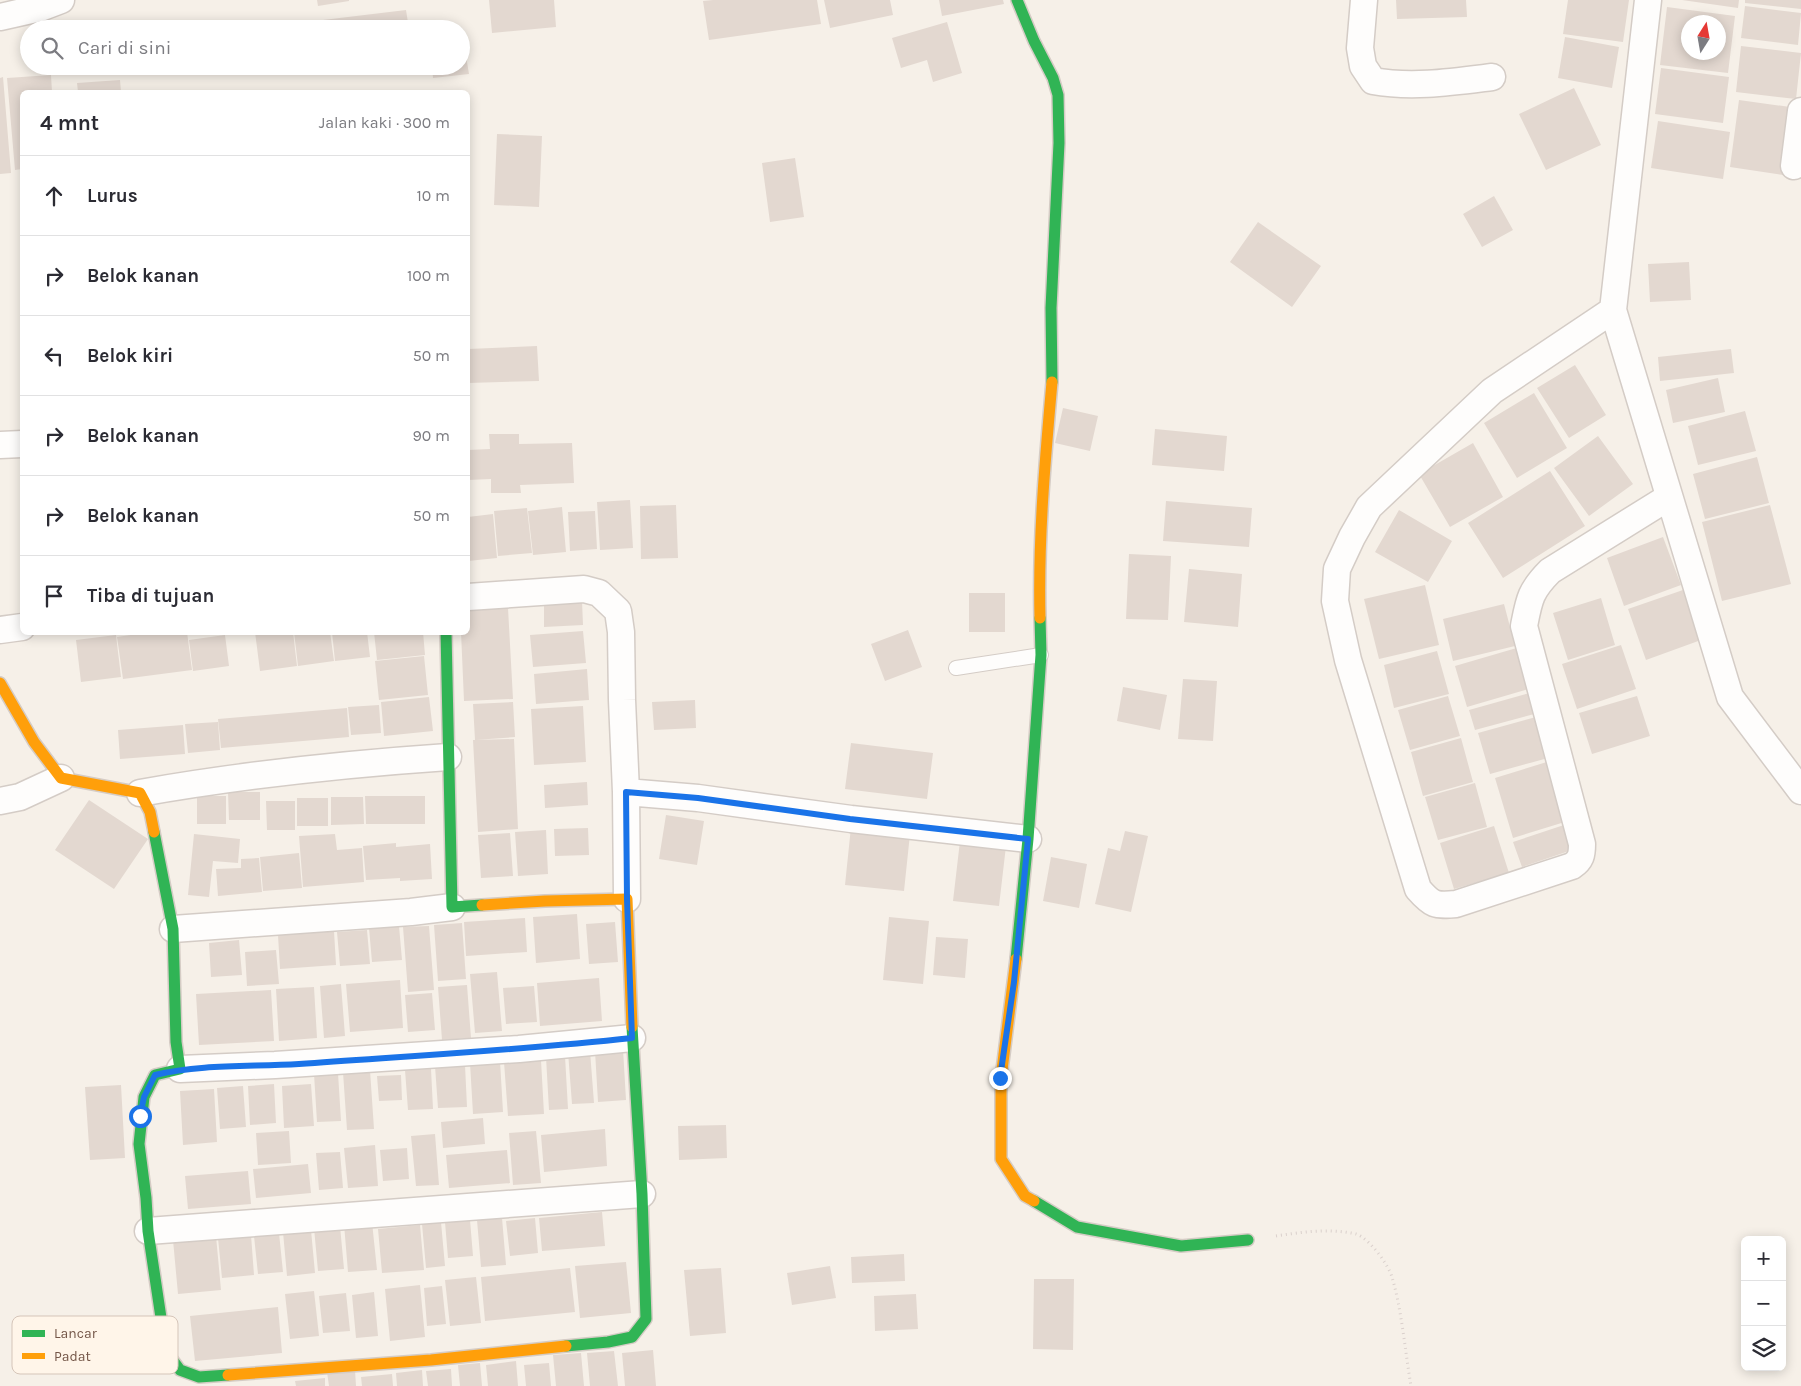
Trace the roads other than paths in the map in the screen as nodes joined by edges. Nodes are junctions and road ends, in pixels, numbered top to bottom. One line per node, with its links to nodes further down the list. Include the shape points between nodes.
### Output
1 (61, 0): 5 (street)
2 (1017, 0): 17 (street, via 1058,95 1059,142 1051,308 1053,376 1039,564)
3 (1364, 0): 6 (street, via 1360,48 1363,66 1372,81 1429,83)
4 (1648, 0): 9 (street)
5 (0, 17)
6 (1492, 77)
7 (1801, 111): 8 (street)
8 (1794, 166)
9 (1613, 310): 12 (street); 12 (street, via 1492,391 1369,508 1337,569 1335,601 1348,660 1418,890 1430,902 1456,904 1572,866 1582,857 1582,844 1524,626 1529,598 1550,571)
10 (20, 444): 11 (street)
11 (0, 445)
12 (1669, 497): 22 (street, via 1730,697)
13 (470, 596): 24 (street, via 584,589 599,594 618,611)
14 (20, 627): 15 (street)
15 (0, 630)
16 (446, 635): 20 (street)
17 (1041, 655): 18 (lane); 26 (street)
18 (956, 668)
19 (0, 683): 21 (street, via 34,742)
20 (448, 757): 23 (street, via 283,771); 28 (street)
21 (61, 778): 23 (street); 25 (street, via 20,797)
22 (1801, 791)
23 (140, 792): 29 (street, via 150,812)
24 (626, 792): 26 (street); 27 (street)
25 (0, 801)
26 (1028, 839): 34 (street, via 1014,982 1000,1078 1001,1159 1025,1196 1077,1227 1181,1246)
27 (627, 899): 28 (street, via 545,900); 30 (street)
28 (452, 907): 29 (street)
29 (173, 928): 31 (street, via 176,1042)
30 (632, 1038): 31 (street, via 519,1049); 32 (street)
31 (180, 1069): 33 (street, via 155,1075 144,1097 139,1144)
32 (642, 1194): 33 (street); 36 (street, via 646,1319 632,1337 432,1360 199,1377)
33 (148, 1231): 35 (street)
34 (1248, 1240)
35 (161, 1316)
36 (178, 1367)

